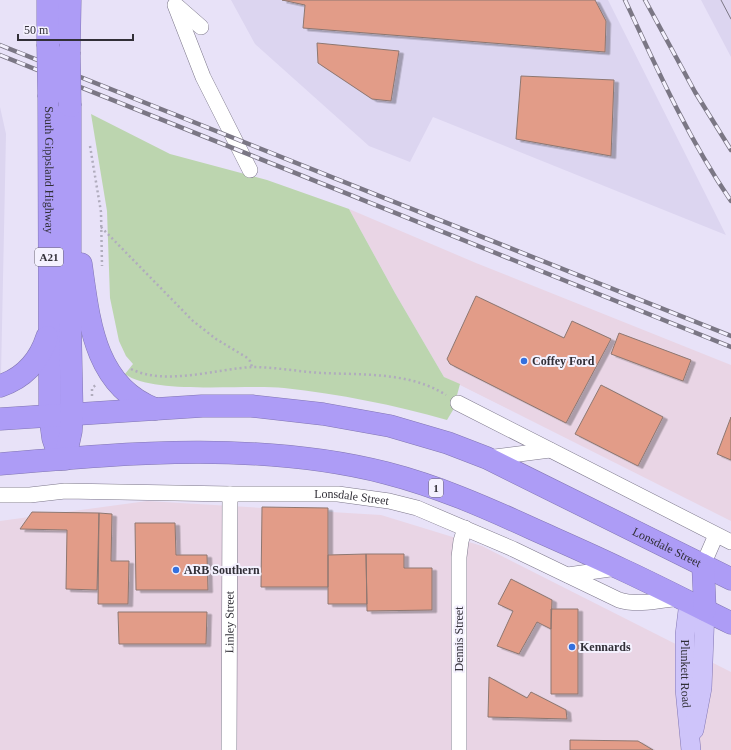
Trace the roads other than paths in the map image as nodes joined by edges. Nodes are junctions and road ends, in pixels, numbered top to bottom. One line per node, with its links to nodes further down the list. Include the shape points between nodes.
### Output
1 (48, 0): 7 (highway, South Gippsland Highway / A21, bridge)
2 (70, 0): 6 (highway, South Gippsland Highway / A21, bridge)
3 (173, 2): 4 (street); 5 (street, via 203,77)
4 (201, 27)
5 (250, 170)
6 (70, 185): 10 (highway, via 87,309 95,341 119,385 136,400); 11 (highway, South Gippsland Highway / A21)
7 (49, 331): 8 (highway, via 32,367); 12 (highway, South Gippsland Highway / A21)
8 (0, 386)
9 (458, 403): 14 (street)
10 (155, 409): 11 (highway, Lonsdale Street); 15 (highway, Lonsdale Street, via 252,406 322,414 390,426 448,443)
11 (72, 414): 12 (highway, Lonsdale Street); 16 (highway, South Gippsland Highway / A21, via 71,432)
12 (50, 416): 13 (highway, Lonsdale Street); 16 (highway, South Gippsland Highway / A21, via 53,438)
13 (0, 420)
14 (550, 450): 15 (street); 21 (street)
15 (487, 458): 23 (highway, Lonsdale Street)
16 (63, 459): 17 (highway, 1); 24 (highway, 1, via 240,452 286,455 353,466 405,478 464,498)
17 (0, 464)
18 (230, 494): 19 (street, Lonsdale Street, via 65,492); 20 (street, Lonsdale Street, via 360,496 402,503); 30 (street, Linley Street)
19 (0, 495)
20 (465, 528): 25 (street, Lonsdale Street); 31 (street, Dennis Street, via 459,557)
21 (716, 535): 22 (street); 23 (street)
22 (731, 542)
23 (702, 565): 26 (highway, Lonsdale Street); 27 (highway)
24 (618, 568): 25 (street); 27 (highway, 1)
25 (568, 575): 27 (street, Lonsdale Street, via 624,602)
26 (731, 579)
27 (692, 603): 28 (highway, 1); 29 (main road, Plunkett Road, via 702,688)
28 (731, 623)
29 (691, 748)
30 (229, 750)
31 (459, 750)

